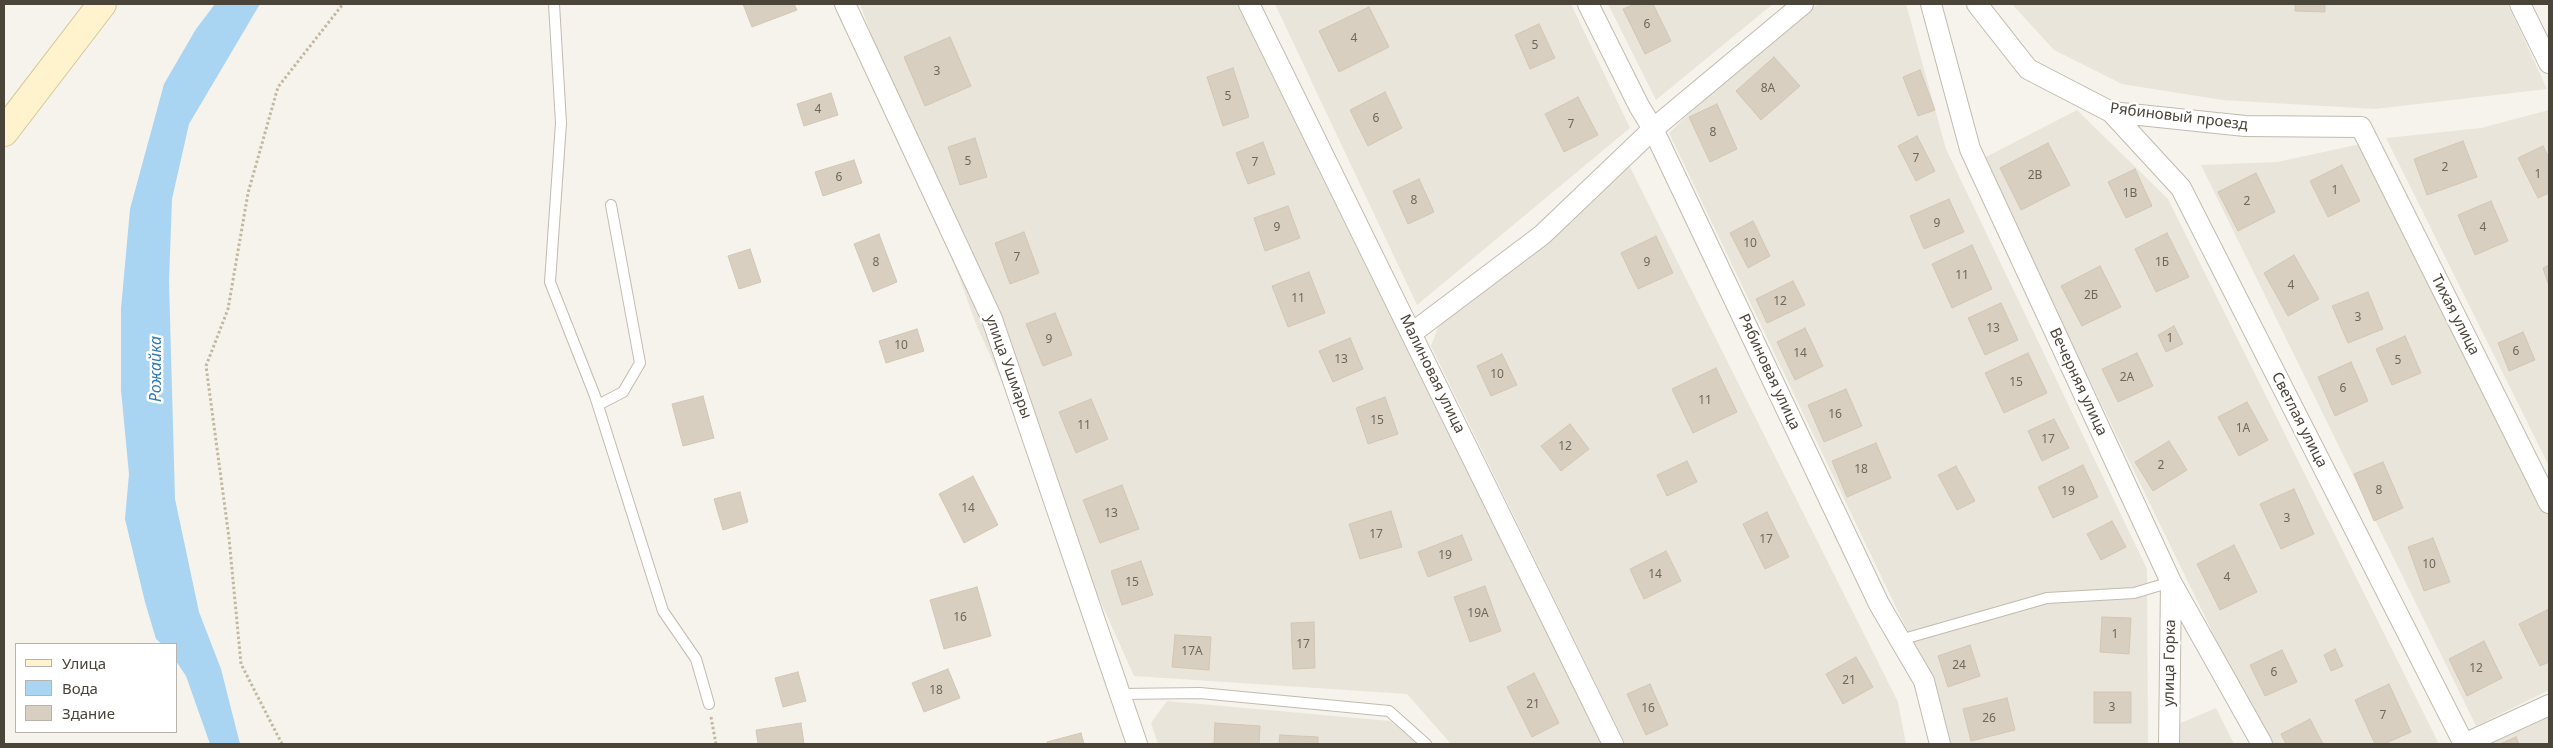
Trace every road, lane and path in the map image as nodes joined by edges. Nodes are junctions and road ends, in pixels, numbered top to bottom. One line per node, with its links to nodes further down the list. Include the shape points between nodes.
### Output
1 (102, 4): 15 (street)
2 (343, 4): 25 (path, via 278,87 248,193 228,309 206,366 229,538 241,664)
3 (554, 4): 18 (lane, via 561,123 550,282)
4 (846, 4): 22 (street, улица Ушмары, via 992,319)
5 (1249, 4): 17 (street, Малиновая улица)
6 (1588, 4): 14 (street, Рябиновая улица)
7 (1803, 4): 14 (street)
8 (1931, 4): 20 (street, Вечерняя улица, via 1970,149)
9 (1977, 4): 12 (street, Рябиновый проезд, via 2028,69)
10 (2520, 4): 11 (street)
11 (2549, 63)
12 (2111, 112): 13 (street, Рябиновый проезд, via 2245,126); 33 (street, Светлая улица, via 2181,188)
13 (2361, 127): 19 (street, Тихая улица)
14 (1653, 129): 17 (street, via 1542,235); 21 (street, Рябиновая улица, via 1879,604)
15 (4, 132)
16 (610, 205): 18 (lane, via 640,364 623,392)
17 (1412, 333): 29 (street, Малиновая улица)
18 (598, 405): 23 (lane, via 663,611 696,659)
19 (2549, 503)
20 (2171, 582): 21 (lane, via 2134,593 2047,598); 31 (street, улица Горка); 32 (street, Вечерняя улица)
21 (1900, 640): 30 (street, Рябиновая улица, via 1924,681)
22 (1121, 694): 27 (street, улица Ушмары); 28 (lane, via 1200,693 1389,712)
23 (709, 704): 26 (path)
24 (2549, 705): 33 (street)
25 (282, 744)
26 (716, 744)
27 (1137, 744)
28 (1426, 744)
29 (1613, 744)
30 (1940, 744)
31 (2169, 744)
32 (2262, 744)
33 (2464, 744)

